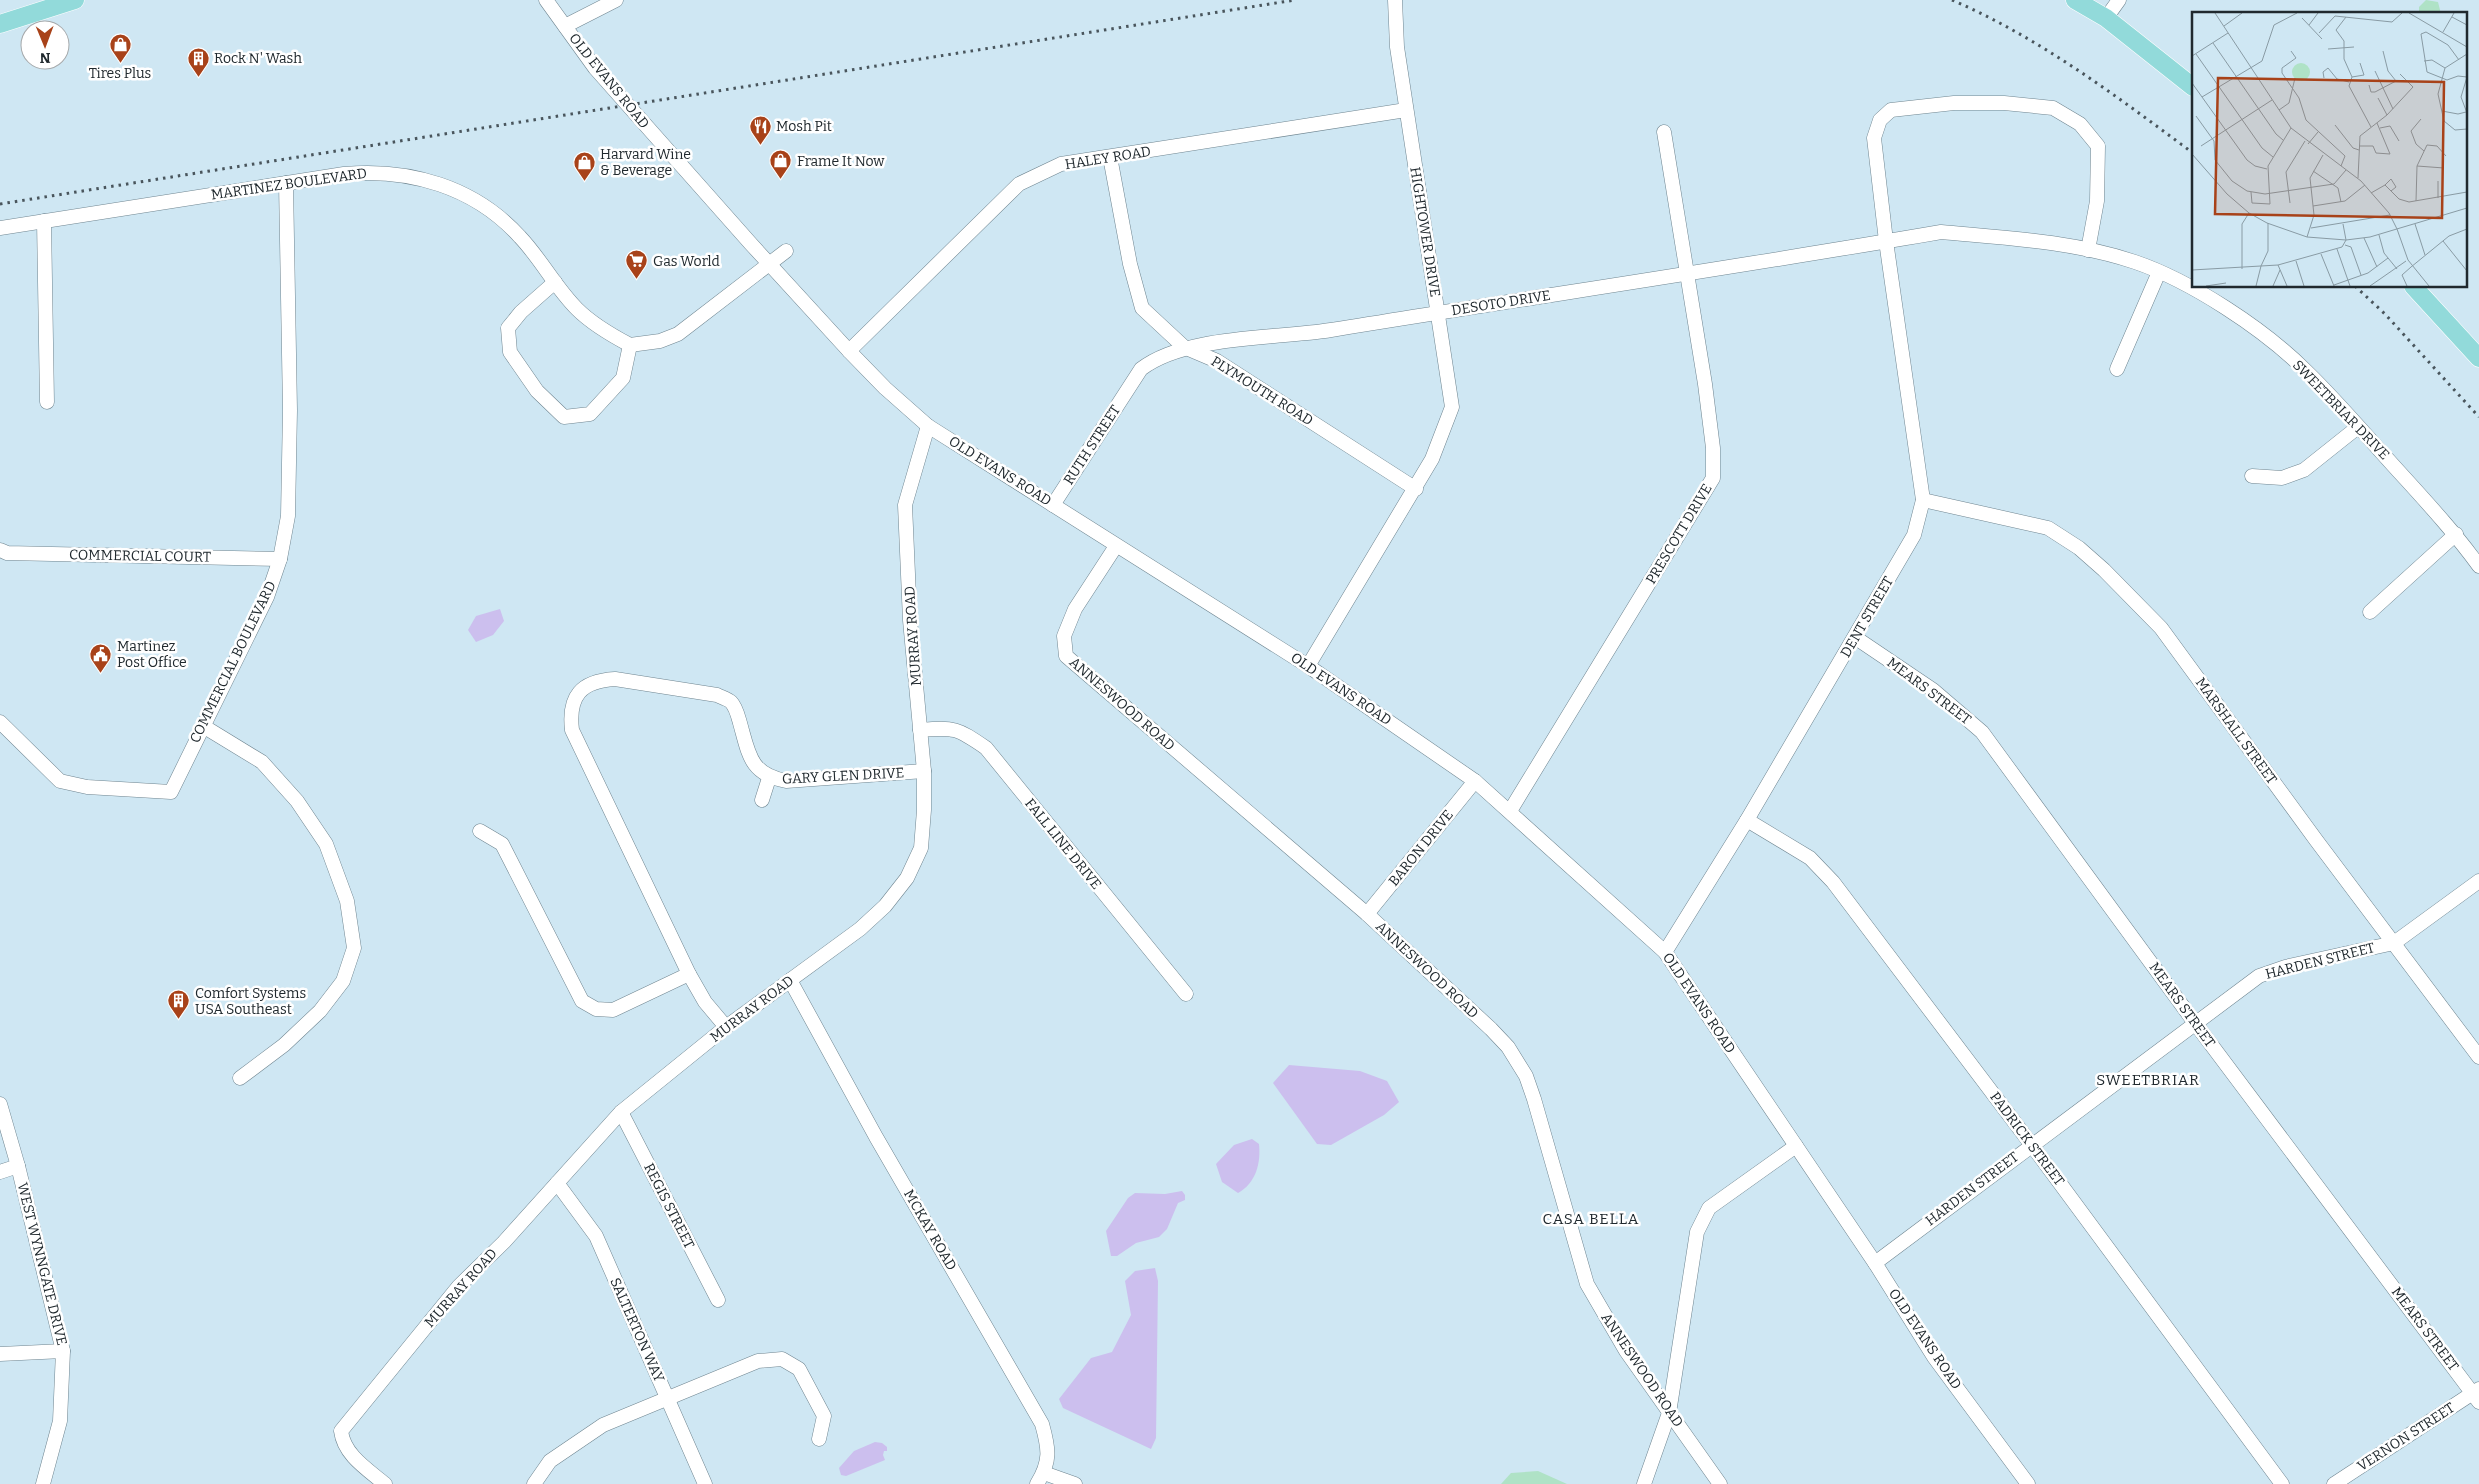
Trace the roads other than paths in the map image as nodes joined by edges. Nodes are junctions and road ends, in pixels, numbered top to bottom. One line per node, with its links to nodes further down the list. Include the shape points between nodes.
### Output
1 (75, 0): 8 (main road)
2 (546, 0): 9 (street, OLD EVANS ROAD)
3 (616, 0): 9 (street)
4 (1395, 0): 11 (street, HIGHTOWER DRIVE, via 1397,47)
5 (2075, 0): 7 (main road)
6 (2119, 0): 7 (street)
7 (2106, 18): 10 (main road)
8 (0, 24)
9 (565, 26): 20 (street, OLD EVANS ROAD, via 594,68)
10 (2192, 86)
11 (1406, 110): 13 (street, HALEY ROAD); 25 (street, HIGHTOWER DRIVE)
12 (1664, 132): 22 (street, PRESCOTT DRIVE)
13 (1110, 157): 27 (street, PLYMOUTH ROAD, via 1130,264 1142,308); 28 (street, HALEY ROAD, via 1061,164 1019,184)
14 (286, 183): 15 (street, MARTINEZ BOULEVARD); 23 (street, MARTINEZ BOULEVARD, via 365,172 402,173 432,181 475,200 507,224); 42 (street, COMMERCIAL BOULEVARD, via 290,410 288,516)
15 (44, 221): 16 (street, MARTINEZ BOULEVARD); 32 (street)
16 (0, 228)
17 (1886, 241): 18 (street, SWEETBRIAR DRIVE, via 1941,232 2020,238); 18 (street, DENT STREET, via 1874,138 1880,120 1891,110 1910,106 2004,103 2053,108 2080,124 2098,146 2097,201); 22 (street, DESOTO DRIVE); 37 (street, DENT STREET)
18 (2088, 250): 21 (street, SWEETBRIAR DRIVE)
19 (786, 251): 20 (street)
20 (770, 265): 26 (street, via 678,334 660,341); 28 (street, OLD EVANS ROAD)
21 (2159, 272): 30 (street); 34 (street, SWEETBRIAR DRIVE, via 2204,294 2244,320 2305,369)
22 (1687, 274): 25 (street, DESOTO DRIVE); 54 (street, PRESCOTT DRIVE, via 1709,420 1713,478)
23 (555, 282): 26 (street, MARTINEZ BOULEVARD, via 589,320); 26 (street, via 508,328 510,352 537,391 564,417 590,414 623,378)
24 (2415, 288): 29 (main road)
25 (1438, 313): 27 (street, DESOTO DRIVE, via 1324,331); 36 (street, HIGHTOWER DRIVE, via 1452,407 1432,459)
26 (630, 345)
27 (1184, 347): 31 (street, DESOTO DRIVE, via 1155,358 1141,369); 36 (street, PLYMOUTH ROAD, via 1217,361)
28 (849, 351): 33 (street, OLD EVANS ROAD)
29 (2479, 358)
30 (2117, 369)
31 (1130, 386): 38 (street, RUTH STREET)
32 (47, 402)
33 (928, 426): 38 (street, OLD EVANS ROAD); 49 (street, MURRAY ROAD, via 905,505 910,620)
34 (2358, 427): 35 (street, via 2304,470 2282,478); 39 (street, SWEETBRIAR DRIVE)
35 (2252, 476)
36 (1416, 489): 46 (street, HIGHTOWER DRIVE)
37 (1923, 500): 45 (street, DENT STREET, via 1914,535); 59 (street, MARSHALL STREET, via 2048,528 2079,548 2104,570 2160,628)
38 (1053, 505): 40 (street, OLD EVANS ROAD)
39 (2456, 534): 43 (street, SWEETBRIAR DRIVE); 44 (street)
40 (1116, 546): 46 (street, OLD EVANS ROAD); 58 (street, ANNESWOOD ROAD, via 1075,609 1064,636 1066,656)
41 (0, 550): 42 (street, COMMERCIAL COURT, via 7,553)
42 (280, 559): 48 (street, COMMERCIAL BOULEVARD, via 267,597)
43 (2479, 566)
44 (2370, 612)
45 (1856, 638): 55 (street, DENT STREET); 64 (street, MEARS STREET, via 1933,690 1982,732)
46 (1308, 666): 52 (street, OLD EVANS ROAD)
47 (0, 722): 48 (street, COMMERCIAL BOULEVARD, via 60,781 87,787 170,792)
48 (203, 726): 67 (street, via 262,762 297,801 326,844 347,901 354,948 343,981 320,1011 284,1045)
49 (920, 730): 50 (street, MURRAY ROAD); 63 (street, FALL LINE DRIVE, via 949,728 966,734 986,748)
50 (924, 771): 51 (street, GARY GLEN DRIVE, via 786,781); 62 (street, MURRAY ROAD, via 921,848 907,878 885,906 860,928)
51 (769, 778): 53 (street); 61 (street, GARY GLEN DRIVE, via 756,768 749,755 738,714 730,701 717,695 615,679 588,684 579,692 570,714 572,730)
52 (1475, 781): 54 (street, OLD EVANS ROAD); 58 (street, BARON DRIVE)
53 (762, 800)
54 (1510, 811): 60 (street, OLD EVANS ROAD)
55 (1747, 820): 60 (street, DENT STREET); 70 (street, PADRICK STREET, via 1810,858 1833,882)
56 (480, 831): 61 (street, via 502,844 582,1001 596,1009 613,1010)
57 (2479, 881): 59 (street, HARDEN STREET)
58 (1367, 914): 81 (street, ANNESWOOD ROAD, via 1491,1029 1508,1047 1526,1076 1587,1284 1626,1351)
59 (2394, 943): 64 (street, HARDEN STREET, via 2285,967 2259,976); 66 (street, MARSHALL STREET)
60 (1665, 952): 71 (street, OLD EVANS ROAD)
61 (689, 974): 65 (street, via 705,1002)
62 (790, 980): 65 (street, MURRAY ROAD); 83 (street, MCKAY ROAD, via 1042,1424 1049,1450)
63 (1186, 994)
64 (2195, 1023): 70 (street, HARDEN STREET); 79 (street, MEARS STREET)
65 (726, 1027): 69 (street, MURRAY ROAD)
66 (2479, 1057)
67 (240, 1078)
68 (0, 1104): 72 (street, WEST WYNNGATE DRIVE)
69 (621, 1112): 74 (street, MURRAY ROAD); 76 (street, REGIS STREET)
70 (2031, 1144): 75 (street, HARDEN STREET); 92 (street, PADRICK STREET)
71 (1796, 1146): 75 (street, OLD EVANS ROAD); 81 (street, via 1709,1208 1697,1232)
72 (18, 1166): 73 (street); 77 (street, WEST WYNNGATE DRIVE)
73 (0, 1172)
74 (557, 1183): 80 (street, SALTERTON WAY, via 596,1236); 85 (street, MURRAY ROAD, via 459,1286 340,1431 343,1445)
75 (1875, 1263): 91 (street, OLD EVANS ROAD, via 1934,1357)
76 (718, 1300)
77 (63, 1351): 78 (street); 84 (street, WEST WYNNGATE DRIVE, via 60,1421)
78 (0, 1354)
79 (2477, 1395): 93 (street, VERNON STREET)
80 (668, 1399): 82 (street, via 758,1361 782,1359 799,1369 824,1416); 86 (street, via 603,1425 550,1461); 87 (street, SALTERTON WAY)
81 (1669, 1413): 89 (street); 90 (street, ANNESWOOD ROAD)
82 (819, 1439)
83 (1041, 1479): 88 (street)
84 (43, 1484)
85 (385, 1484)
86 (534, 1484)
87 (705, 1484)
88 (1075, 1484)
89 (1644, 1484)
90 (1720, 1484)
91 (2028, 1484)
92 (2282, 1484)
93 (2334, 1484)

